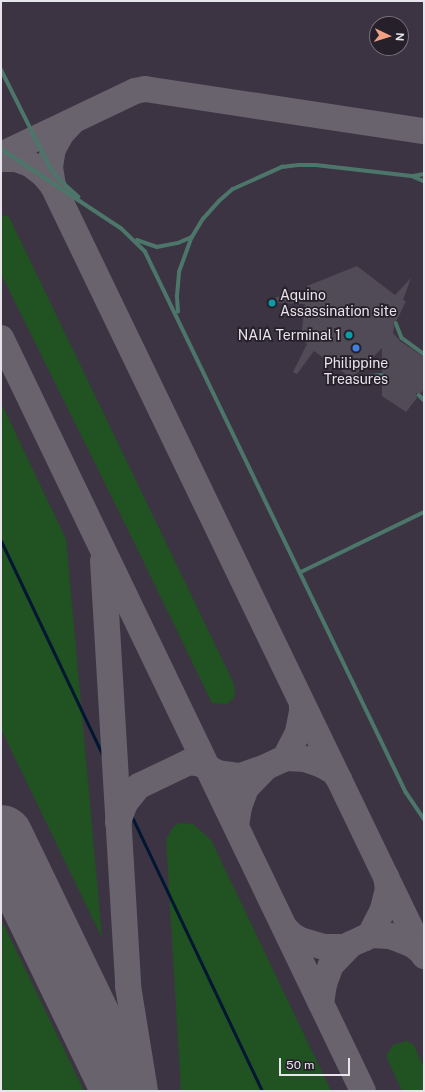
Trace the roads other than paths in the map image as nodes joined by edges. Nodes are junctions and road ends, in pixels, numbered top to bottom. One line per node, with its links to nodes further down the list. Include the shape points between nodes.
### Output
1 (1, 69): 6 (lane, via 50,167)
2 (1, 149): 6 (lane)
3 (424, 174): 4 (lane)
4 (413, 176): 5 (lane); 7 (lane, via 316,165 282,167 233,189 203,219)
5 (424, 181)
6 (84, 202): 8 (lane)
7 (192, 237): 8 (lane, via 157,247); 9 (lane, via 179,272)
8 (134, 239): 9 (lane, via 148,256)
9 (178, 315): 17 (lane)
10 (396, 323): 11 (lane, via 402,338)
11 (424, 354)
12 (382, 375): 13 (lane)
13 (354, 377)
14 (419, 395): 15 (lane)
15 (424, 400)
16 (424, 512): 17 (lane)
17 (301, 572): 18 (lane, via 406,792)
18 (424, 819)

